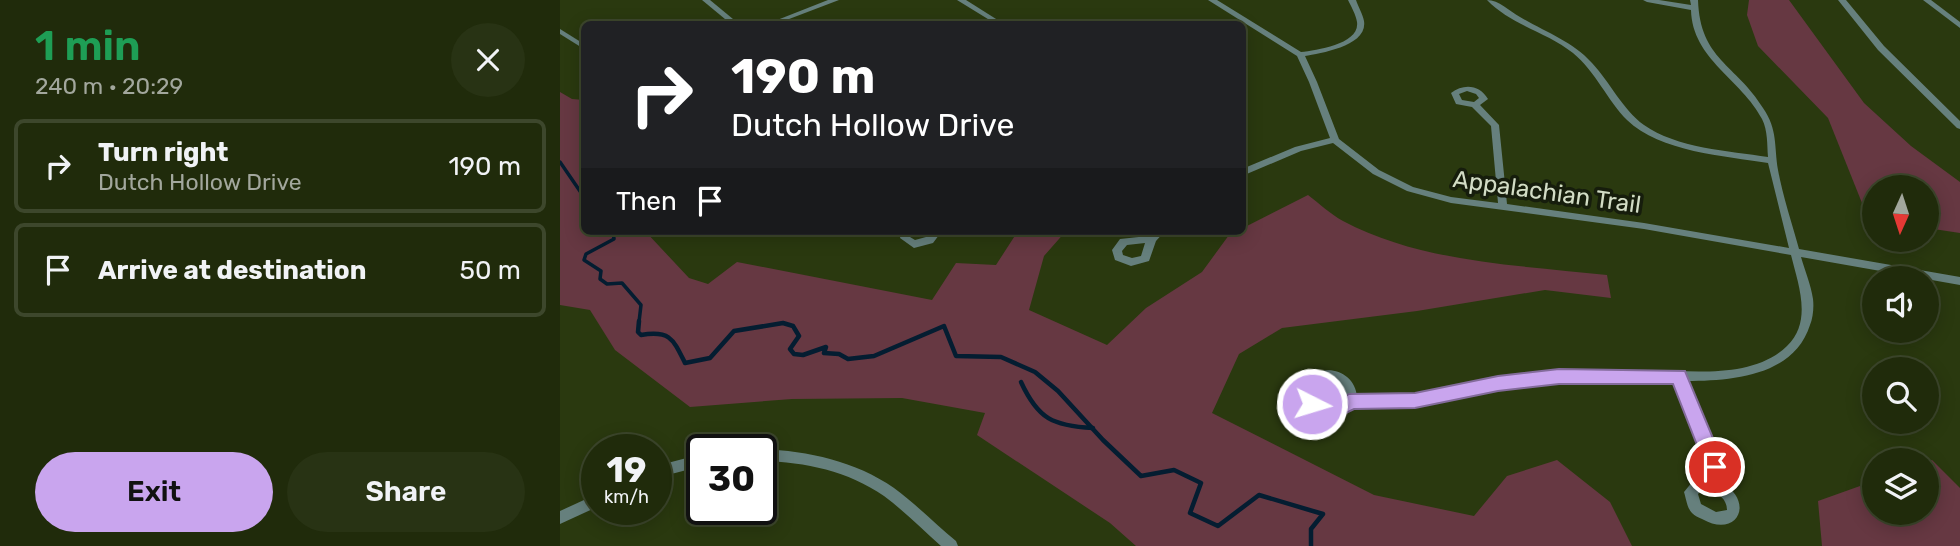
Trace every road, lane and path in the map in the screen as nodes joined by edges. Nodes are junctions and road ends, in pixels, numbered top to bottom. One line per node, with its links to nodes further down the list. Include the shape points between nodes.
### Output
1 (706, 0): 11 (street)
2 (835, 0): 12 (street)
3 (961, 0): 13 (street)
4 (1212, 0): 14 (street)
5 (1352, 0): 19 (street, via 1361,23 1355,36 1327,50)
6 (1491, 0): 23 (street, via 1507,14 1582,56 1630,118 1655,135)
7 (1647, 0): 10 (street)
8 (1842, 0): 21 (street, via 1881,48)
9 (1927, 0): 16 (street)
10 (1694, 4): 23 (street, via 1696,29 1713,57 1765,115 1771,131)
11 (731, 21)
12 (779, 21)
13 (995, 21)
14 (1246, 21)
15 (1246, 21): 19 (street)
16 (1960, 26)
17 (560, 31): 18 (street)
18 (581, 45)
19 (1300, 55): 22 (street, Appalachian Trail)
20 (1475, 105): 25 (street, via 1495,125)
21 (1960, 126)
22 (1335, 140): 24 (street, via 1287,152); 25 (street, Appalachian Trail, via 1368,168 1410,189)
23 (1772, 161): 30 (street)
24 (1246, 171)
25 (1503, 208): 30 (street, Appalachian Trail)
26 (906, 235): 27 (street, via 907,241 919,244)
27 (933, 235)
28 (1156, 235): 29 (street)
29 (1151, 239)
30 (1796, 252): 31 (street, Appalachian Trail); 32 (street, via 1808,300 1809,321 1803,337 1773,363 1719,376)
31 (1960, 281)
32 (1679, 376): 33 (street, via 1559,376 1415,401); 35 (street, via 1712,454)
33 (1349, 402)
34 (777, 455): 38 (street, via 825,464 880,486)
35 (1715, 485)
36 (581, 507): 37 (street)
37 (560, 517)
38 (951, 546)

